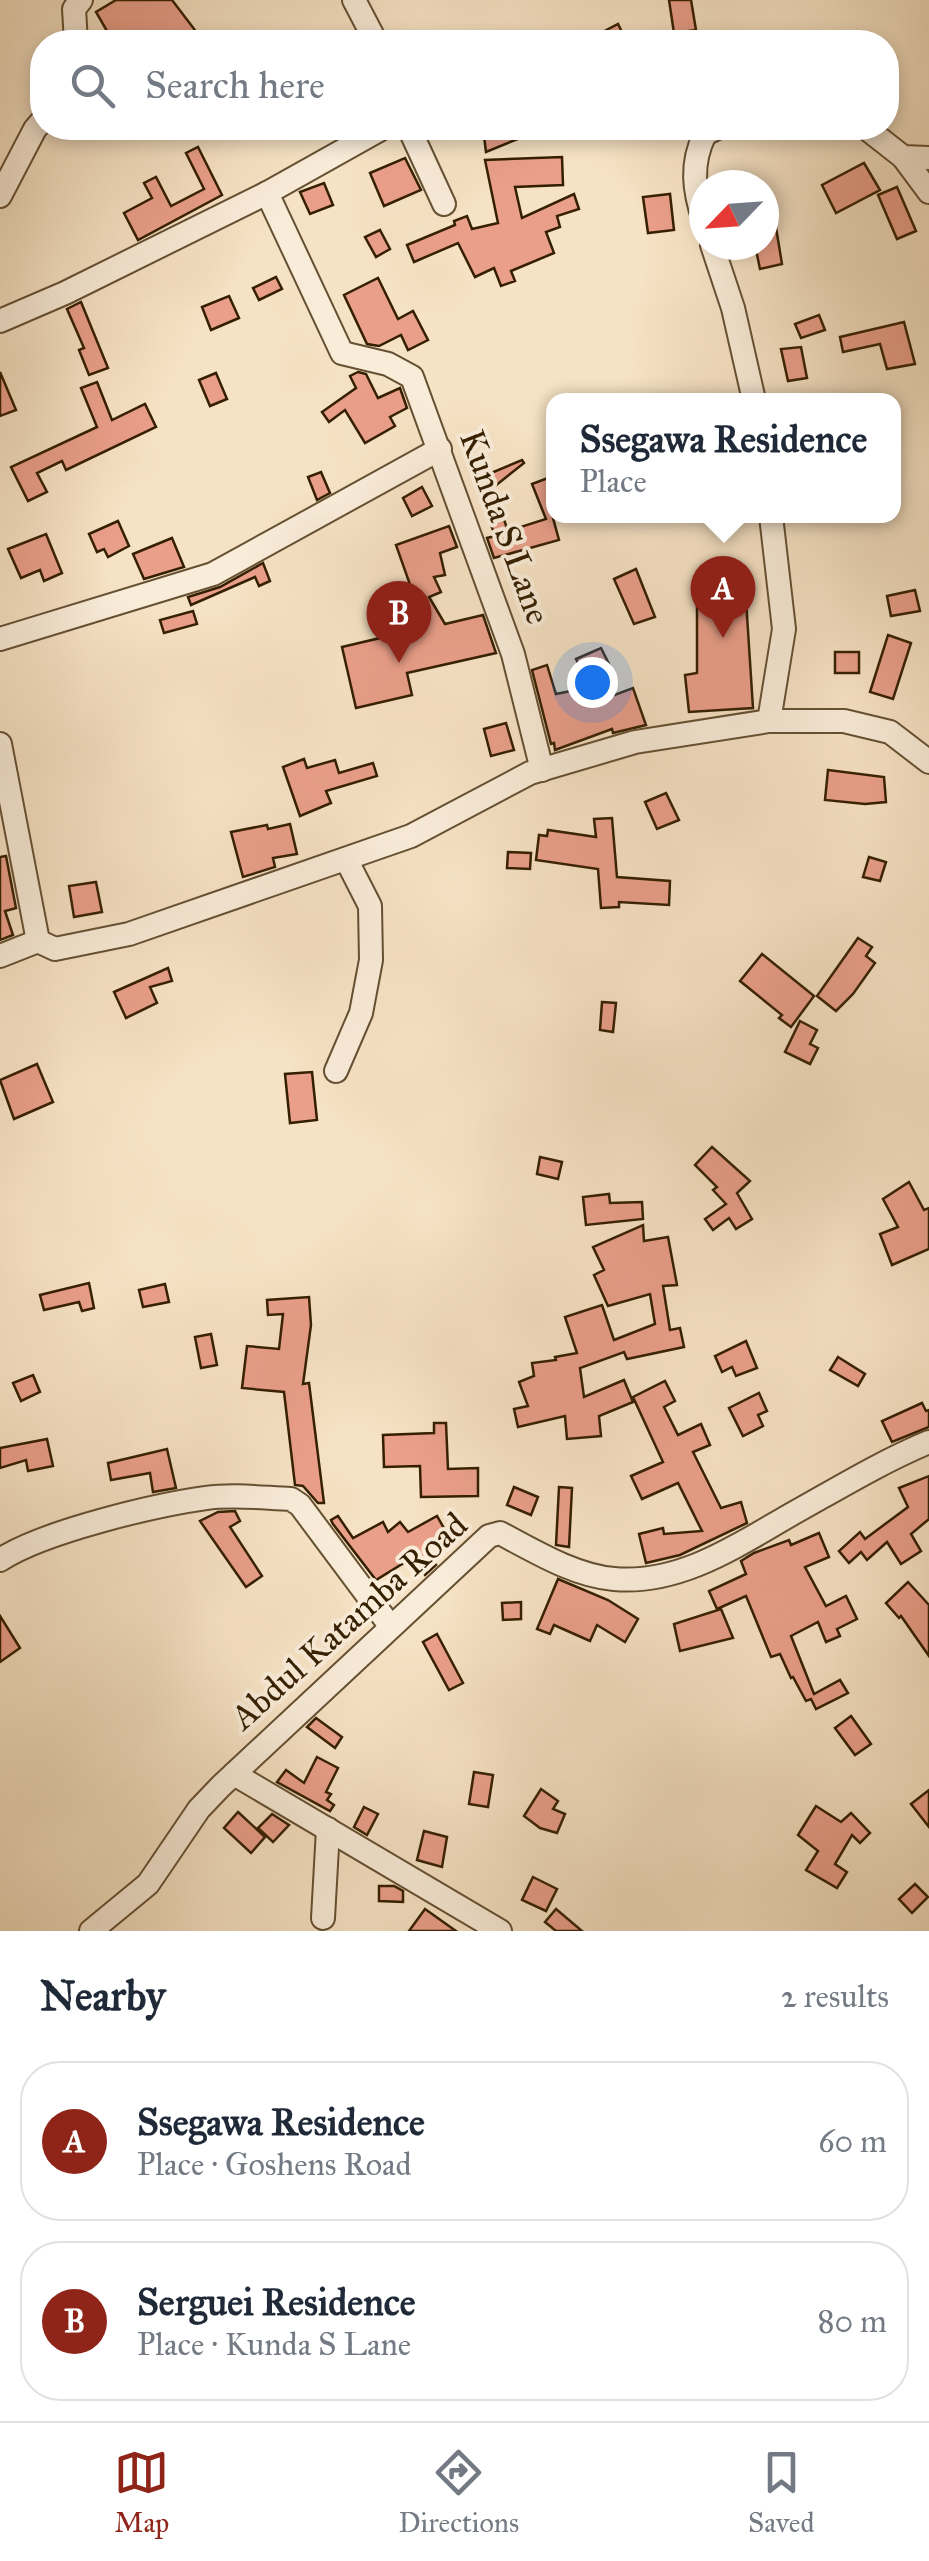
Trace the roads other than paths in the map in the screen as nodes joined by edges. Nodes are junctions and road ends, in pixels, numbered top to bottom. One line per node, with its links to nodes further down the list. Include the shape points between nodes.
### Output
1 (81, 0): 3 (street, via 74,9)
2 (354, 0): 4 (street)
3 (75, 30)
4 (370, 30)
5 (30, 139): 15 (street)
6 (362, 140): 14 (street)
7 (415, 140): 16 (street)
8 (703, 140): 12 (street)
9 (882, 140): 10 (street)
10 (904, 157): 11 (street); 13 (street)
11 (929, 158)
12 (695, 170)
13 (929, 192)
14 (268, 193): 18 (street); 20 (street, Kunda S Lane, via 342,352 412,377)
15 (0, 196)
16 (444, 204)
17 (717, 260): 19 (street)
18 (0, 322)
19 (752, 393)
20 (440, 449): 22 (street, via 213,574); 26 (street, Kunda S Lane, via 514,654)
21 (772, 523): 23 (street, via 784,628)
22 (0, 638)
23 (769, 720): 25 (street, via 871,726); 26 (street, via 636,742)
24 (0, 744): 28 (street)
25 (929, 762)
26 (542, 770): 27 (street, via 411,836)
27 (346, 859): 28 (street, via 129,934 55,949); 30 (street, via 370,906 370,960 360,1013)
28 (38, 942): 29 (street)
29 (0, 956)
30 (336, 1072)
31 (929, 1442): 33 (street, Abdul Katamba Road, via 664,1577 610,1579 494,1533)
32 (0, 1560): 33 (street, via 84,1526 208,1498 291,1499)
33 (391, 1627): 34 (street, Abdul Katamba Road)
34 (234, 1774): 35 (street); 37 (street, Abdul Katamba Road, via 199,1809 148,1884)
35 (328, 1829): 36 (street); 38 (street)
36 (323, 1918)
37 (91, 1931)
38 (500, 1931)

